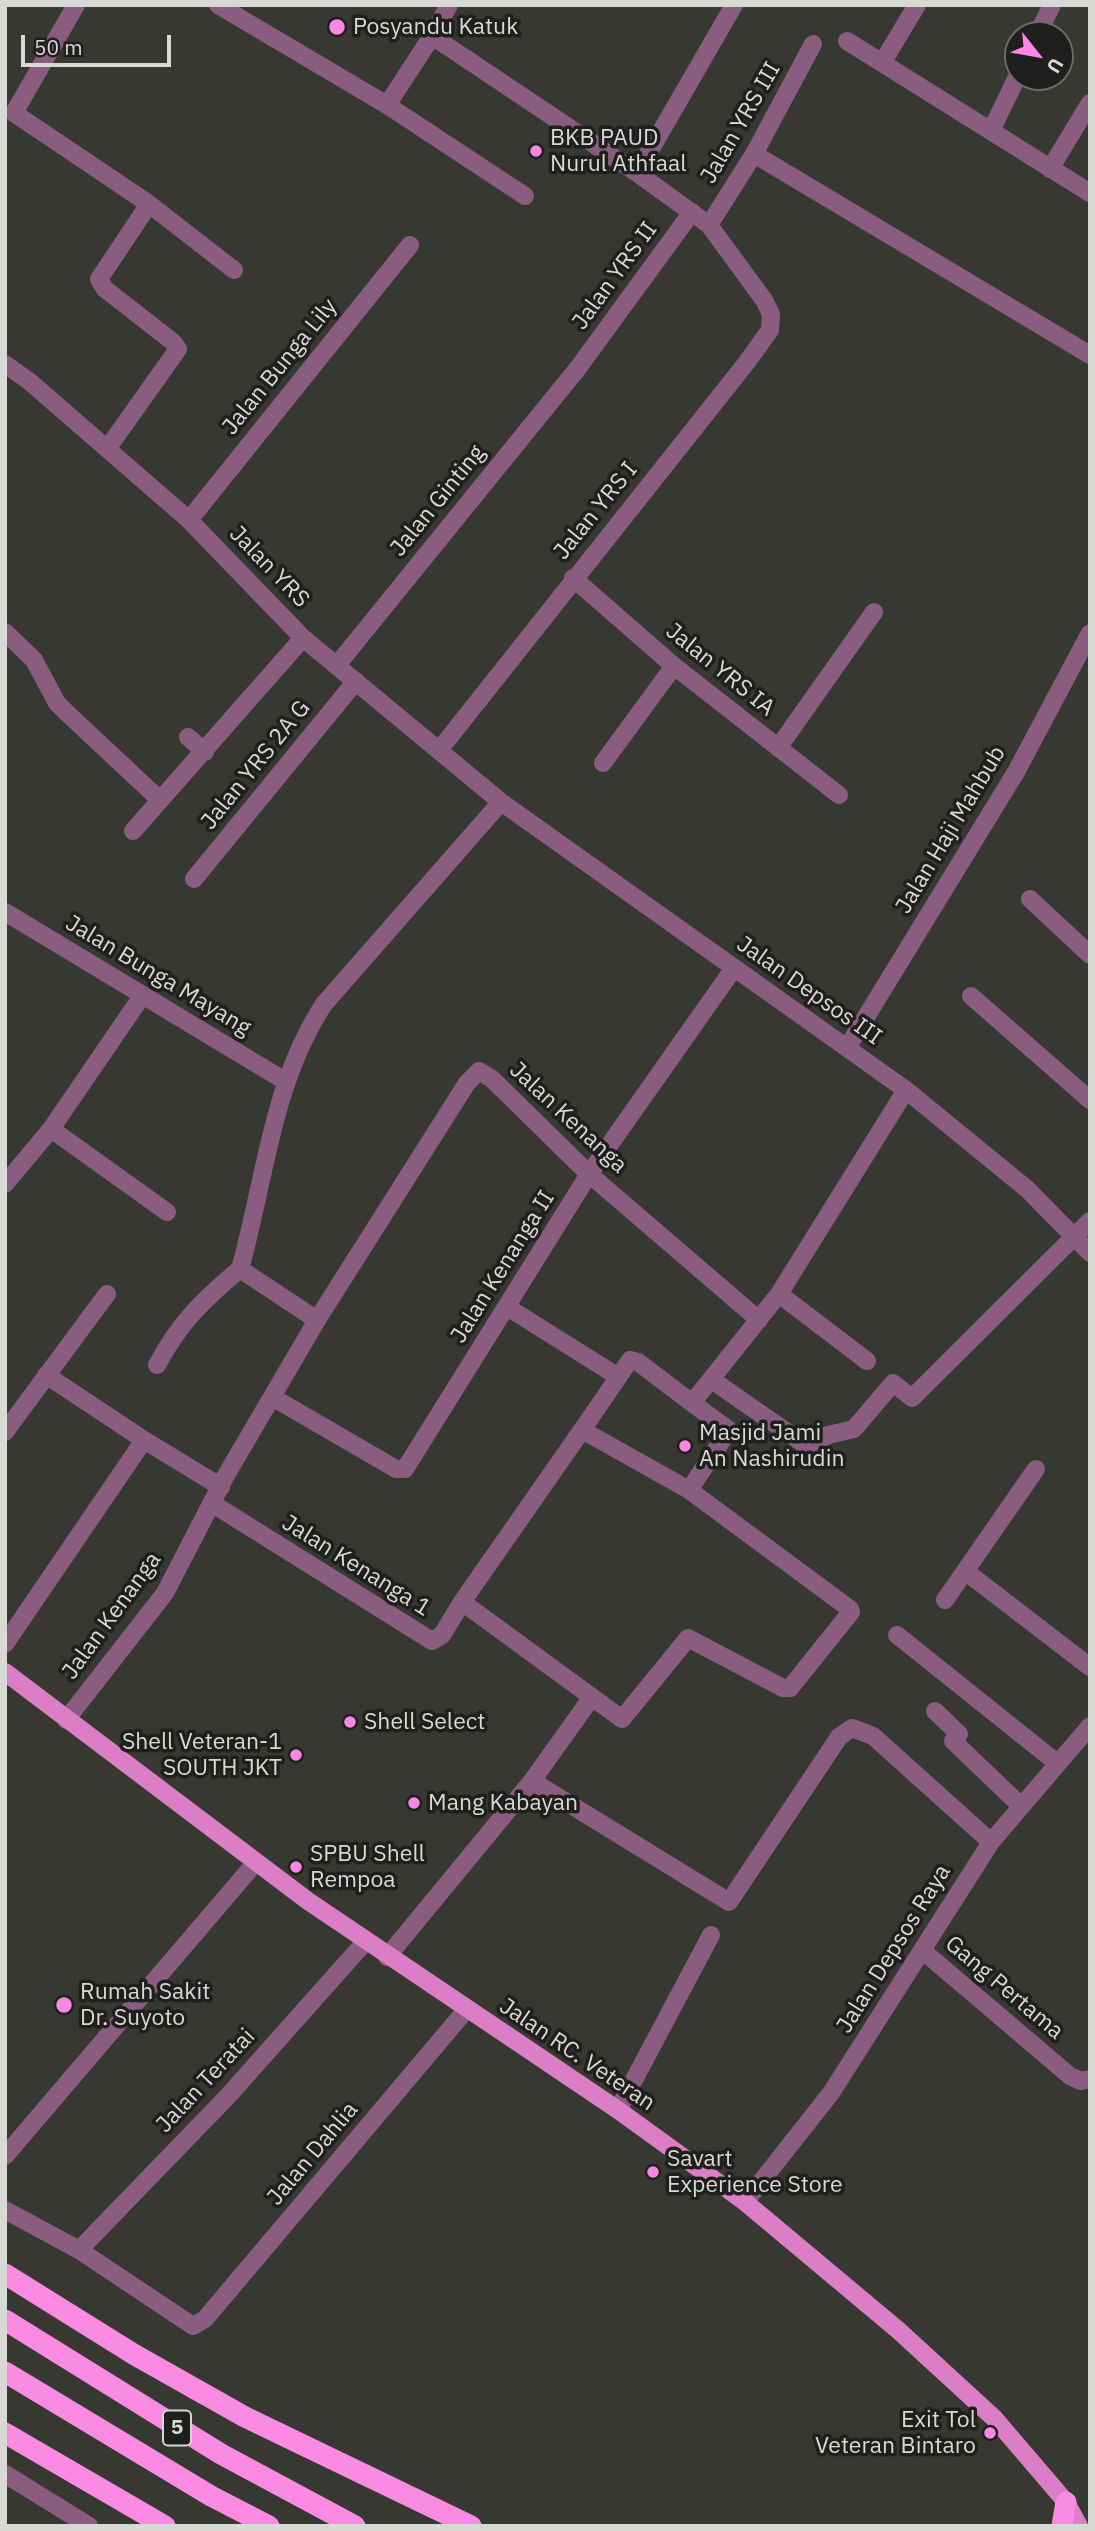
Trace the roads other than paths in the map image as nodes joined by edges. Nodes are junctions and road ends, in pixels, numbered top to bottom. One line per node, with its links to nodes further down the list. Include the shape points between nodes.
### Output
1 (76, 5): 21 (street, via 15,113)
2 (218, 5): 14 (street)
3 (449, 5): 8 (street)
4 (734, 5): 18 (street)
5 (917, 5): 11 (street)
6 (1052, 5): 7 (street)
7 (1044, 21)
8 (432, 36): 14 (street); 18 (street)
9 (847, 41): 11 (street)
10 (813, 44): 16 (street, Jalan YRS III)
11 (882, 63): 15 (street)
12 (1010, 91): 15 (street)
13 (1090, 103): 17 (street)
14 (387, 105): 20 (street)
15 (991, 131): 17 (street)
16 (754, 154): 23 (street, Jalan YRS III); 26 (street)
17 (1051, 169): 19 (street)
18 (637, 173): 22 (street)
19 (1090, 192)
20 (525, 196)
21 (149, 204): 25 (street); 29 (street, via 99,279 105,289 178,349)
22 (692, 212): 23 (street); 28 (street, Jalan YRS II)
23 (709, 225): 31 (street, Jalan YRS I, via 764,300 771,314 770,330)
24 (410, 244): 30 (street, Jalan Bunga Lily)
25 (234, 270)
26 (1090, 355)
27 (5, 364): 29 (street, Jalan YRS)
28 (578, 368): 36 (street, Jalan Ginting)
29 (107, 449): 30 (street, Jalan YRS)
30 (189, 520): 35 (street, Jalan YRS)
31 (573, 578): 37 (street, Jalan YRS IA); 41 (street, Jalan YRS I)
32 (874, 612): 40 (street)
33 (5, 632): 45 (street, via 33,660 57,703)
34 (1089, 635): 55 (street, Jalan Haji Mahbub, via 986,823)
35 (303, 638): 36 (street, Jalan YRS); 42 (street)
36 (337, 665): 38 (street, Jalan YRS)
37 (674, 666): 40 (street, Jalan YRS IA); 43 (street)
38 (356, 681): 41 (street, Jalan YRS); 48 (street, Jalan YRS 2A G)
39 (188, 737): 42 (street)
40 (778, 748): 44 (street, Jalan YRS IA)
41 (440, 749): 46 (street, Jalan YRS)
42 (205, 752): 45 (street)
43 (603, 763)
44 (839, 795)
45 (160, 800): 47 (street)
46 (501, 802): 52 (street, Jalan Depsos III); 56 (street, via 324,1004)
47 (133, 831)
48 (194, 879)
49 (1030, 899): 51 (street)
50 (6, 914): 53 (street, Jalan Bunga Mayang)
51 (1090, 955)
52 (734, 968): 55 (street, Jalan Depsos III); 60 (street, Jalan Kenanga II)
53 (142, 996): 56 (street, Jalan Bunga Mayang); 59 (street)
54 (971, 996): 58 (street)
55 (847, 1048): 57 (street, Jalan Depsos III)
56 (285, 1081): 65 (street)
57 (906, 1090): 63 (street, Jalan Depsos III, via 1027,1189); 67 (street)
58 (1090, 1100)
59 (51, 1129): 61 (street); 62 (street)
60 (589, 1174): 68 (street, Jalan Kenanga II); 69 (street, Jalan Kenanga, via 479,1071 467,1083); 70 (street, Jalan Kenanga)
61 (5, 1184)
62 (167, 1212)
63 (1083, 1228): 64 (street, Jalan Depsos III); 75 (street, via 912,1398 893,1383 846,1433 804,1444)
64 (1090, 1253)
65 (240, 1269): 69 (street); 72 (street, via 195,1308)
66 (107, 1294): 73 (street)
67 (779, 1294): 70 (street); 71 (street)
68 (507, 1307): 74 (street); 76 (street, Jalan Kenanga II, via 404,1471)
69 (317, 1320): 76 (street, Jalan Kenanga)
70 (759, 1320): 75 (street)
71 (867, 1361)
72 (158, 1365)
73 (46, 1375): 79 (street); 80 (street)
74 (617, 1376): 77 (street, via 635,1360); 78 (street, Jalan Kenanga 1)
75 (712, 1380): 77 (street)
76 (272, 1397): 82 (street, Jalan Kenanga)
77 (692, 1404): 83 (street, via 729,1430)
78 (582, 1430): 83 (street); 87 (street, Jalan Kenanga 1)
79 (5, 1432)
80 (144, 1440): 82 (street); 89 (street)
81 (1036, 1469): 85 (street)
82 (221, 1487): 84 (street, Jalan Kenanga)
83 (689, 1490): 92 (street, via 851,1611 790,1688 690,1638 623,1719)
84 (213, 1504): 87 (street, Jalan Kenanga 1, via 426,1640 442,1635); 94 (street, Jalan Kenanga, via 165,1593)
85 (965, 1571): 86 (street); 90 (street)
86 (945, 1600)
87 (462, 1602): 92 (street)
88 (897, 1635): 96 (street)
89 (5, 1644)
90 (1090, 1667)
91 (5, 1672): 94 (main road, Jalan RC. Veteran)
92 (592, 1697): 97 (street)
93 (935, 1711): 98 (street, via 958,1734 953,1741)
94 (66, 1720): 100 (main road, Jalan RC. Veteran)
95 (1090, 1726): 96 (street, Jalan Depsos Raya)
96 (1057, 1763): 98 (street, Jalan Depsos Raya)
97 (532, 1782): 99 (street, via 729,1902 839,1737 852,1728 873,1736); 104 (street)
98 (1021, 1806): 99 (street, Jalan Depsos Raya)
99 (991, 1842): 103 (street, Jalan Depsos Raya)
100 (256, 1862): 102 (main road, Jalan RC. Veteran); 108 (street)
101 (711, 1935): 107 (street)
102 (365, 1942): 104 (main road, Jalan RC. Veteran); 111 (street, Jalan Teratai, via 228,2096)
103 (923, 1951): 106 (street, Gang Pertama, via 1070,2076); 109 (street, Jalan Depsos Raya, via 831,2093)
104 (387, 1957): 105 (main road, Jalan RC. Veteran)
105 (466, 2010): 107 (main road, Jalan RC. Veteran); 111 (street, Jalan Dahlia, via 205,2319 193,2326)
106 (1090, 2079)
107 (618, 2110): 109 (main road, Jalan RC. Veteran)
108 (5, 2156)
109 (745, 2202): 117 (main road, Jalan RC. Veteran, via 995,2418)
110 (5, 2210): 111 (street)
111 (79, 2250)
112 (5, 2274): 122 (highway, via 245,2417)
113 (5, 2320): 121 (highway, 5, via 221,2454)
114 (5, 2372): 120 (highway, 5, via 211,2497)
115 (5, 2432): 119 (highway)
116 (5, 2474): 118 (street)
117 (1066, 2502): 123 (highway); 124 (main road, Jalan RC. Veteran)
118 (89, 2526)
119 (165, 2526)
120 (269, 2526)
121 (355, 2526)
122 (471, 2526)
123 (1062, 2526)
124 (1079, 2526)

